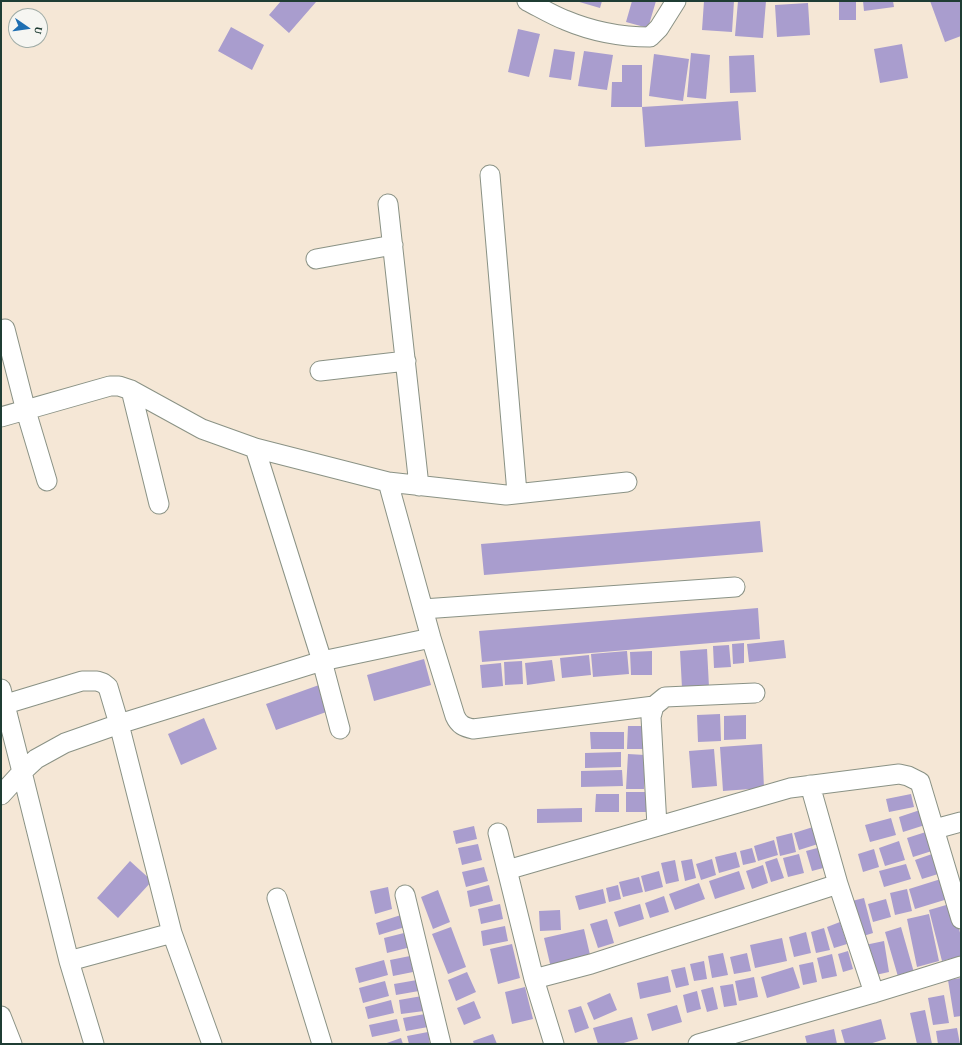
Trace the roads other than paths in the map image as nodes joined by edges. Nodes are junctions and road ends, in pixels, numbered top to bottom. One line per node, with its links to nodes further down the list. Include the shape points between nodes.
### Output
1 (527, 1): 2 (street, via 566,20 633,37 650,37 659,28)
2 (676, 1)
3 (490, 175): 18 (street)
4 (388, 204): 5 (street)
5 (393, 245): 6 (street); 8 (street)
6 (316, 259)
7 (4, 329): 11 (street)
8 (406, 361): 9 (street); 17 (street)
9 (320, 371)
10 (131, 390): 11 (street, via 110,386); 13 (street, via 202,429); 19 (street)
11 (26, 411): 12 (street); 14 (street)
12 (1, 417)
13 (255, 448): 15 (street); 23 (street)
14 (47, 481)
15 (388, 482): 17 (street); 21 (street)
16 (627, 482): 18 (street)
17 (419, 486): 18 (street, via 506,495)
18 (517, 493)
19 (159, 504)
20 (735, 587): 21 (street)
21 (423, 610): 22 (street)
22 (431, 638): 23 (street); 26 (street, via 455,716 464,727 473,729)
23 (322, 661): 27 (street); 28 (street)
24 (755, 694): 26 (street, via 665,697)
25 (3, 696): 27 (street, via 82,681 97,681 108,687); 29 (street)
26 (654, 706): 33 (street, via 652,717)
27 (119, 724): 29 (street, via 65,743 36,759); 41 (street)
28 (340, 729)
29 (22, 772): 31 (street); 42 (street)
30 (810, 785): 33 (street, via 790,788); 34 (street, via 899,774 908,776 920,782); 37 (street)
31 (1, 795)
32 (961, 822): 34 (street)
33 (657, 826): 36 (street)
34 (935, 829): 40 (street)
35 (498, 833): 36 (street)
36 (507, 870): 44 (street)
37 (838, 884): 44 (street, via 590,964); 45 (street)
38 (405, 895): 51 (street)
39 (277, 898): 50 (street)
40 (961, 919)
41 (172, 933): 42 (street); 49 (street)
42 (69, 961): 48 (street)
43 (961, 966): 45 (street)
44 (534, 978): 52 (street)
45 (874, 993): 53 (street)
46 (1, 1016): 47 (street)
47 (12, 1044)
48 (94, 1044)
49 (212, 1044)
50 (322, 1044)
51 (441, 1044)
52 (554, 1044)
53 (698, 1044)

